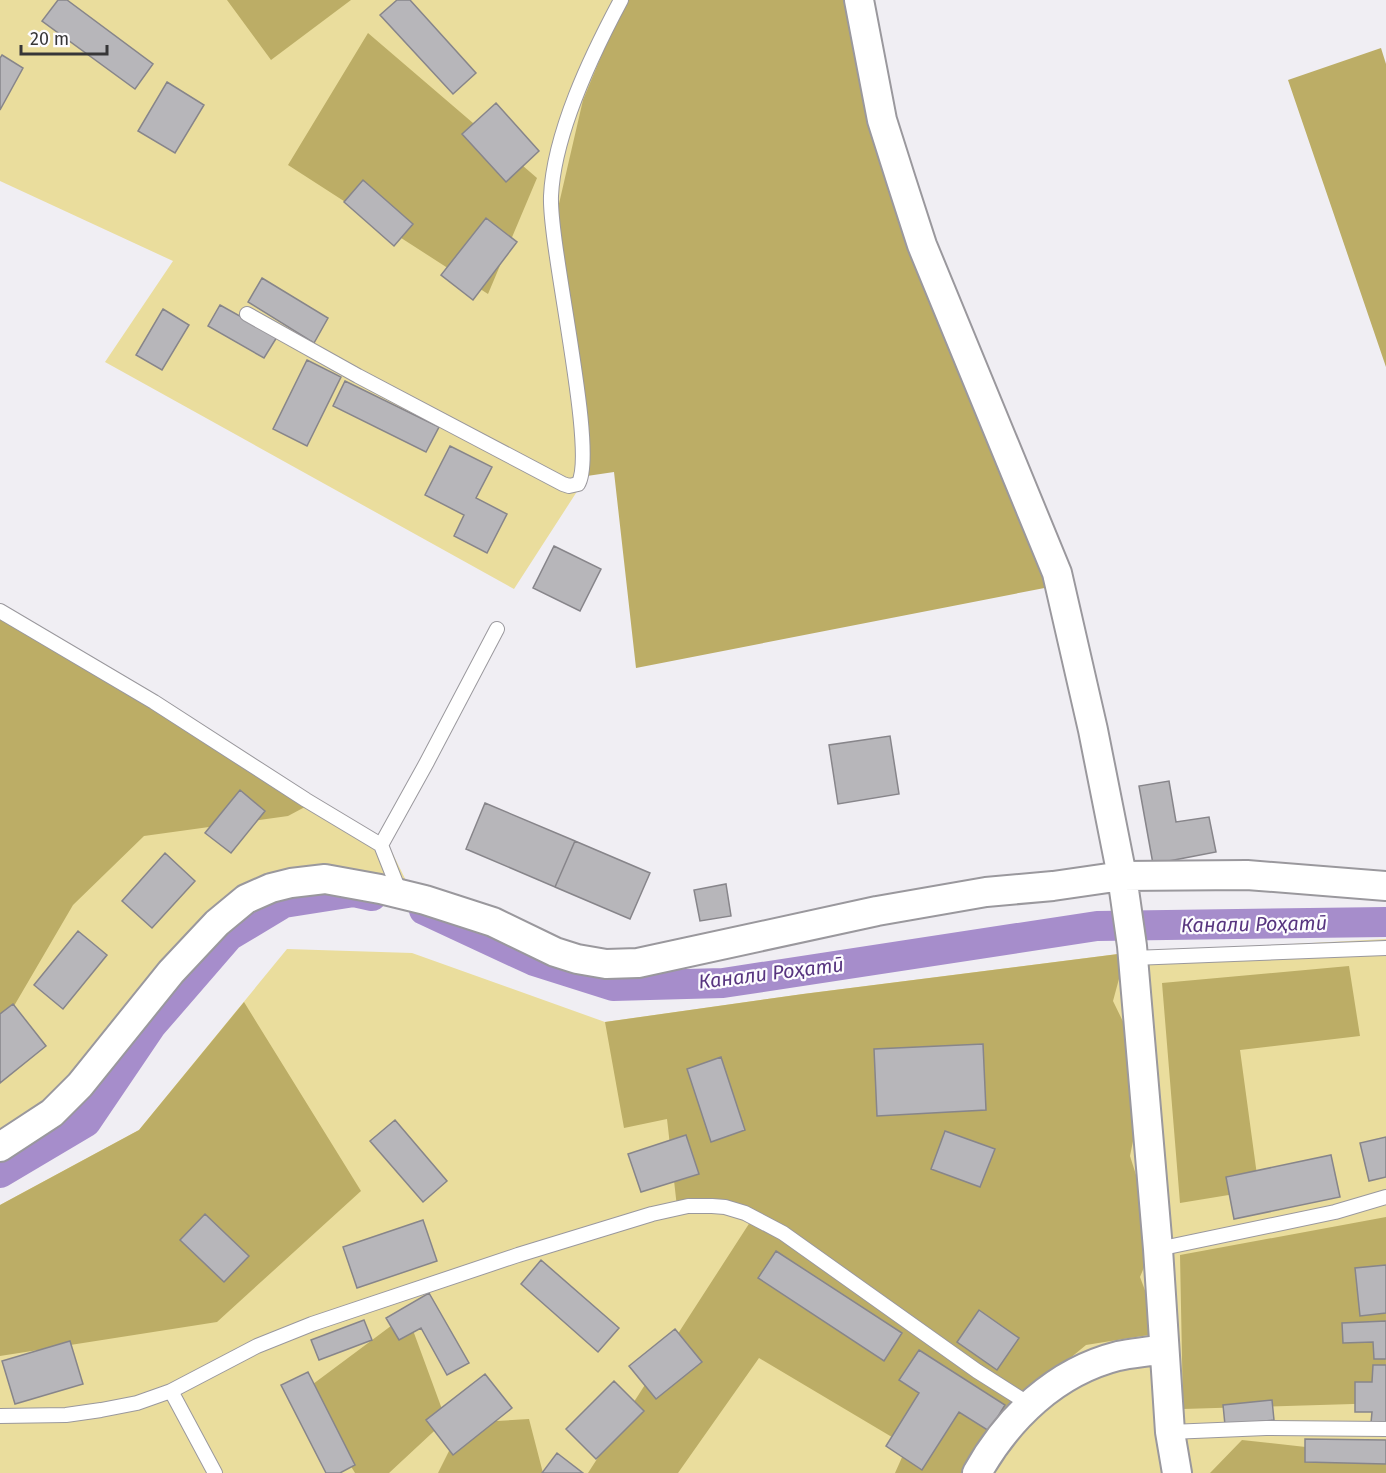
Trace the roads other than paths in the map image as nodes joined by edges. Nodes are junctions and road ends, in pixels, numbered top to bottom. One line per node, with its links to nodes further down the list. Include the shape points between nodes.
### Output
1 (621, 0): 3 (lane, via 577,95 560,138 553,171 552,218 580,410 583,465 578,484 563,484)
2 (859, 0): 7 (street, via 882,120 921,245 1057,573)
3 (248, 314)
4 (0, 611): 6 (lane, via 154,702)
5 (497, 629): 6 (lane)
6 (381, 845): 9 (lane)
7 (1123, 883): 8 (street, via 1247,875); 9 (street, via 986,892 877,911 638,963 606,964 555,952 493,922); 11 (street)
8 (1386, 886)
9 (400, 894): 12 (street, via 325,879 271,888 246,899 171,972 81,1085 52,1113)
10 (1386, 948): 11 (lane)
11 (1133, 952): 14 (street)
12 (0, 1147)
13 (1386, 1197): 14 (lane, via 1335,1212)
14 (1158, 1249): 15 (street)
15 (1163, 1349): 17 (street, via 1117,1356 1089,1367 1061,1380); 20 (street)
16 (171, 1391): 17 (lane, via 257,1346 312,1324 652,1214 688,1206 711,1206 746,1213 783,1233); 18 (lane, via 101,1410); 21 (lane)
17 (1029, 1404): 22 (street, via 1002,1434)
18 (0, 1416)
19 (1386, 1429): 20 (lane)
20 (1170, 1432): 23 (street)
21 (215, 1473)
22 (977, 1473)
23 (1177, 1473)

